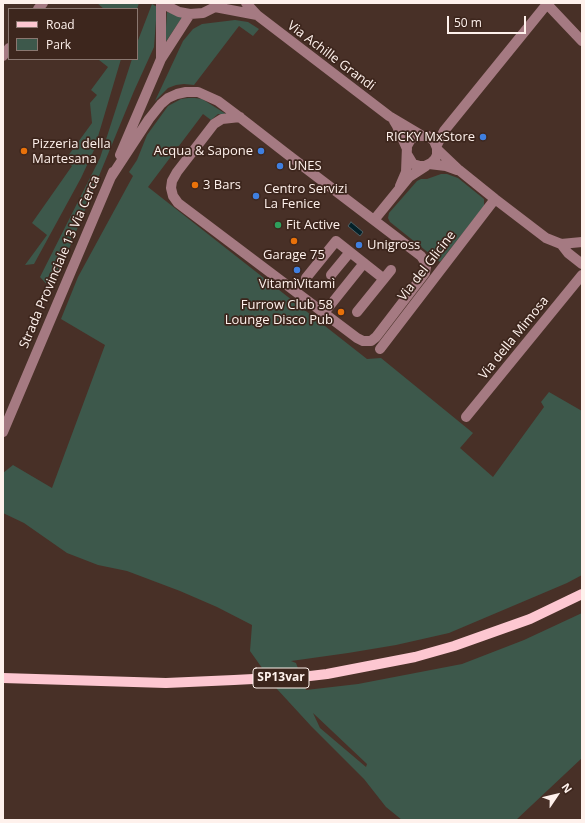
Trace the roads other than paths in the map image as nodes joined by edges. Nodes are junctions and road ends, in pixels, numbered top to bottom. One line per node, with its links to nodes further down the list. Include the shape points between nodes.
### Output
1 (160, 3): 9 (street, Strada Provinciale 13 Via Cerca)
2 (165, 3): 6 (street, via 179,12)
3 (246, 3): 7 (street, Via Achille Grandi)
4 (546, 4): 8 (street); 12 (street)
5 (217, 5): 6 (street, via 203,13); 7 (street, Via Achille Grandi)
6 (190, 14): 9 (street, Strada Provinciale 13 Via Cerca)
7 (257, 16): 10 (street, Via Achille Grandi)
8 (582, 40)
9 (161, 59): 18 (street, Strada Provinciale 13 Via Cerca)
10 (389, 116): 13 (street); 15 (street, via 397,126)
11 (240, 117): 18 (street, via 218,101 198,92 186,92 168,98 149,119); 21 (street); 33 (street, via 222,119 214,124 177,172 172,181 173,196 178,203)
12 (444, 130): 13 (street, via 435,135); 14 (street)
13 (423, 135): 14 (street, via 432,139); 15 (street, via 411,140)
14 (437, 148): 16 (street, via 436,157); 17 (street)
15 (407, 151): 16 (street, via 414,164); 19 (street, via 406,172)
16 (428, 165): 17 (street); 19 (street)
17 (459, 170): 20 (street)
18 (110, 177): 36 (street, Strada Provinciale 13 Via Cerca)
19 (400, 186): 21 (street)
20 (495, 200): 23 (street, via 539,233); 34 (street, Via del Glicine)
21 (374, 220): 33 (street, via 420,256 425,262 425,273 371,341 357,338)
22 (582, 242): 23 (street)
23 (561, 244): 26 (street)
24 (350, 252): 25 (street); 28 (street); 30 (street, via 336,240)
25 (364, 264): 31 (street); 33 (street)
26 (582, 264)
27 (391, 270): 31 (street)
28 (331, 275)
29 (582, 275): 35 (street, Via della Mimosa)
30 (306, 278)
31 (384, 279): 32 (street)
32 (357, 312)
33 (324, 313)
34 (380, 349)
35 (466, 417)
36 (3, 432)
37 (582, 594): 38 (main road, SP13var, via 530,619 454,646 415,657 327,674 166,683)
38 (3, 678)

